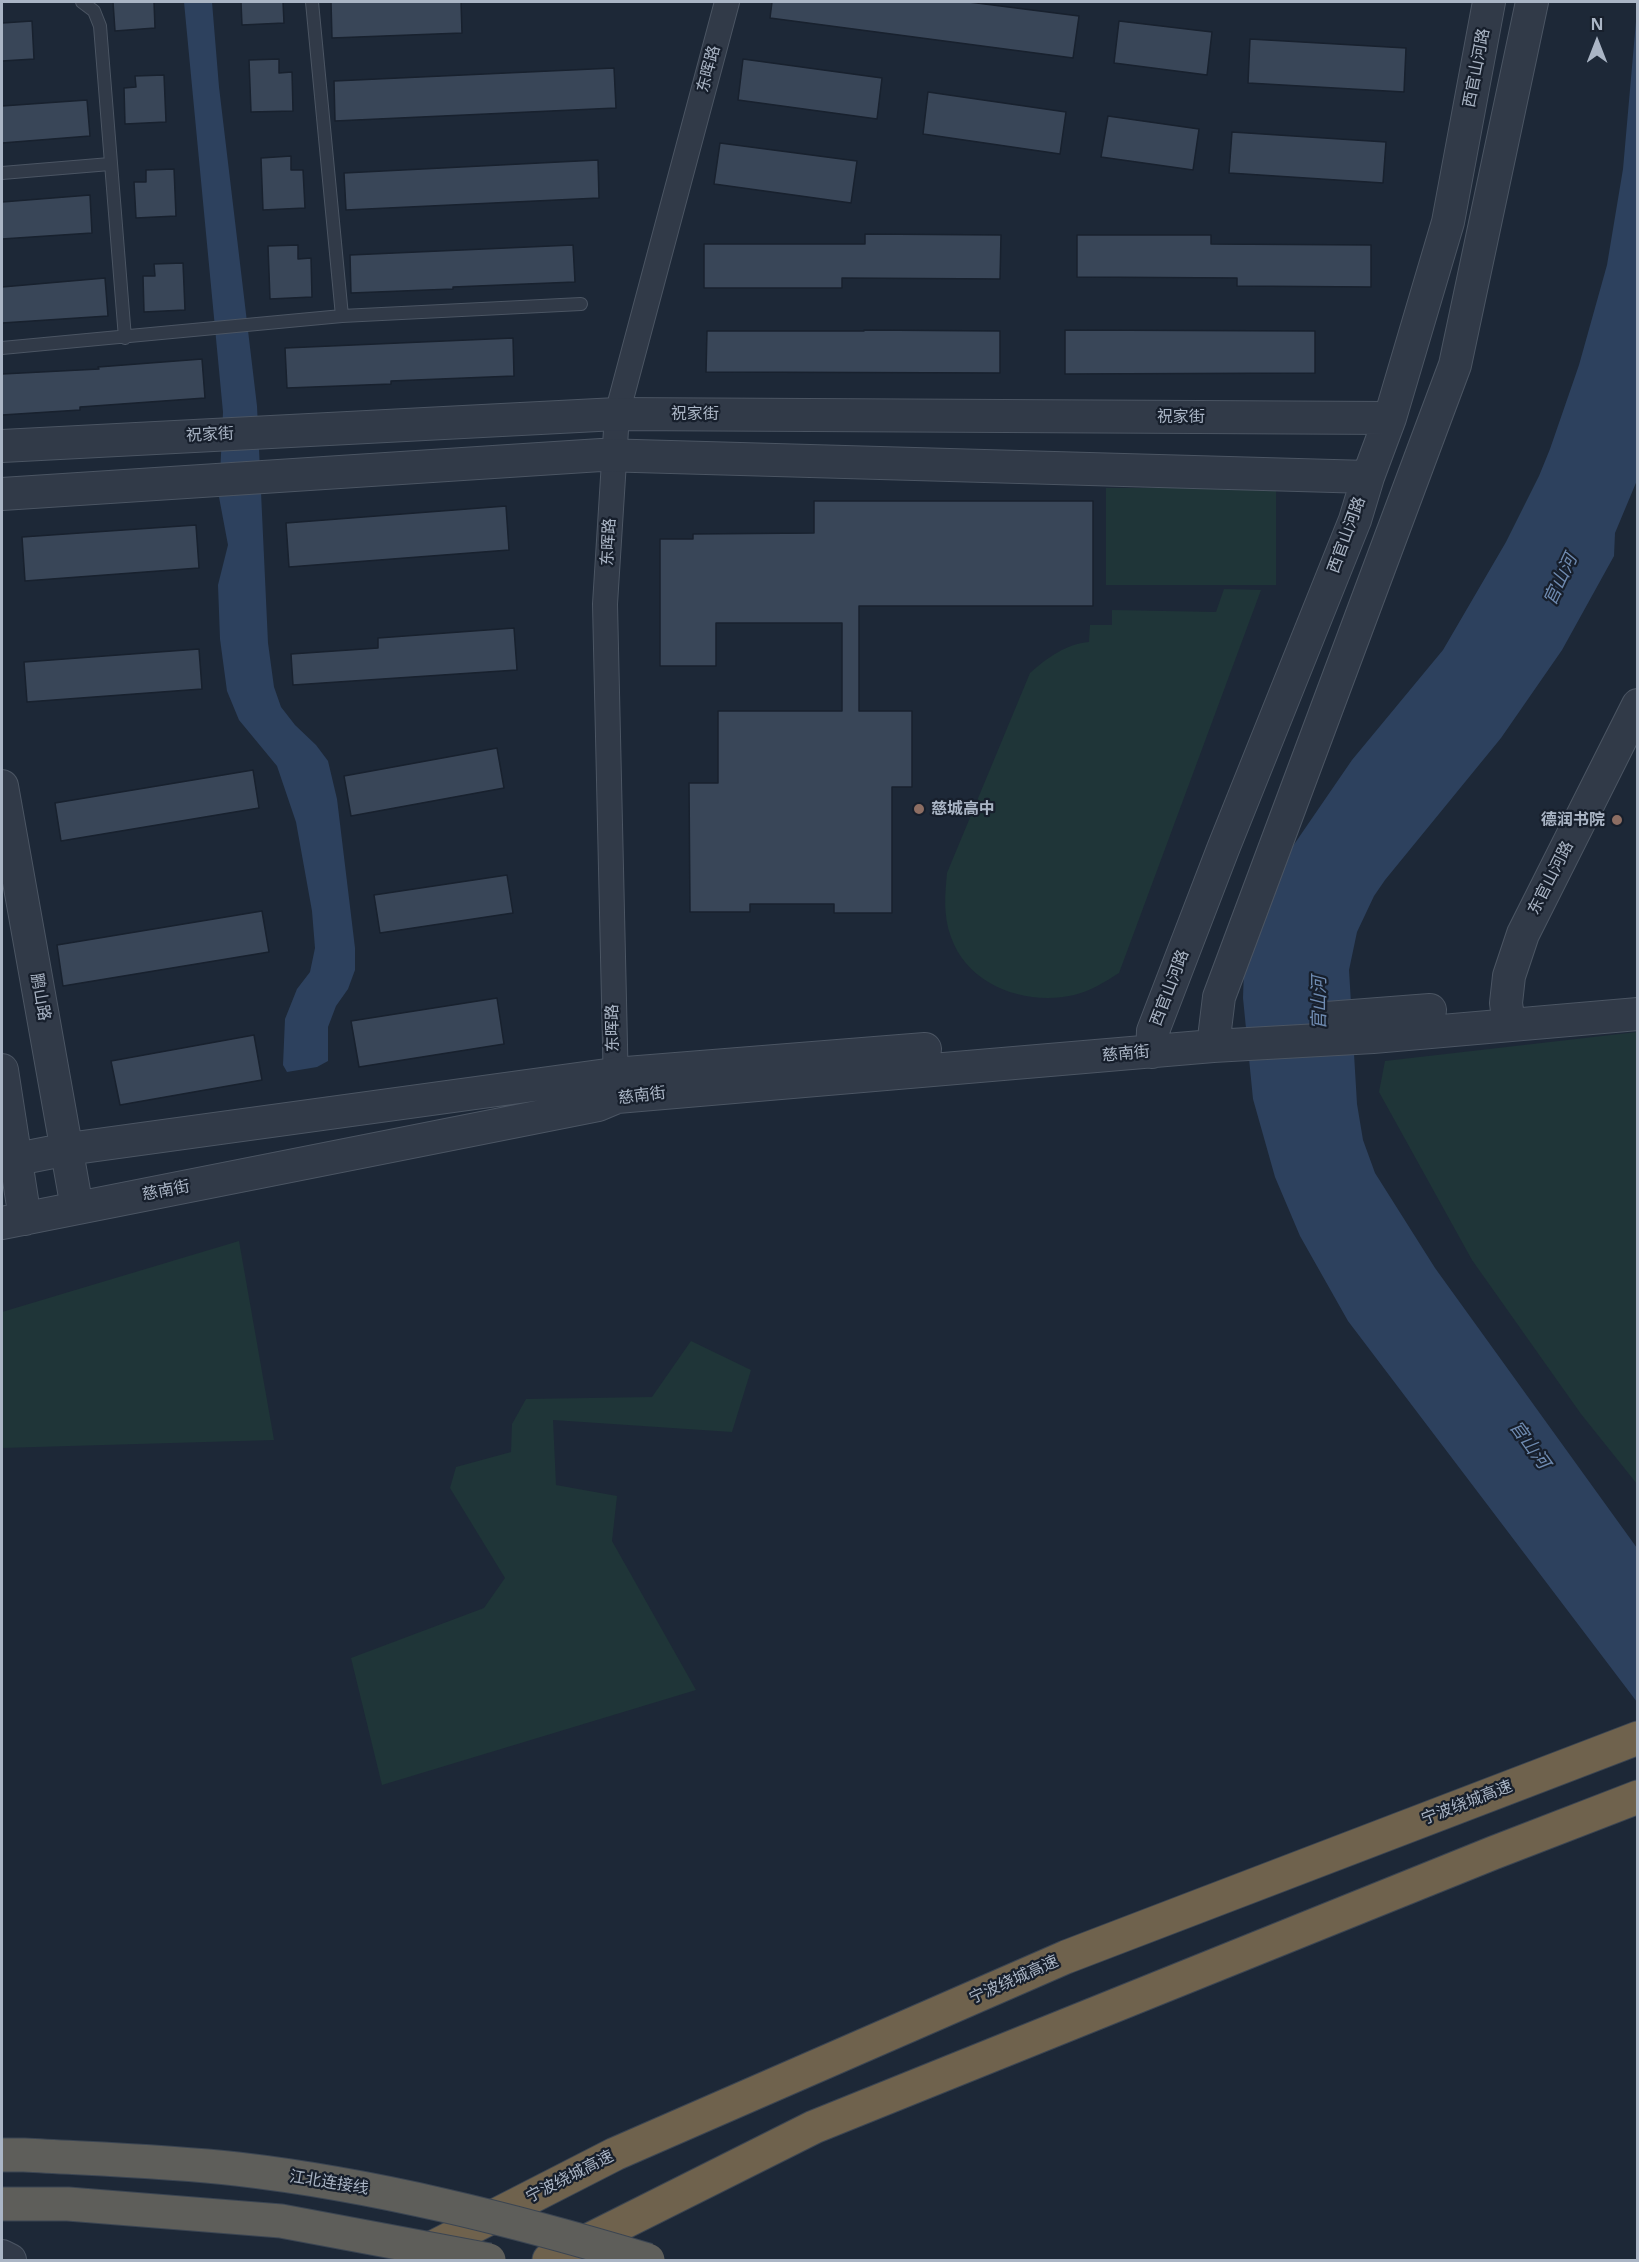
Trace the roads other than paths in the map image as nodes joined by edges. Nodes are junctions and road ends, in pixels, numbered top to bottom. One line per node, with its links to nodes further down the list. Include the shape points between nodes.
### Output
1 (82, 2): 6 (lane, via 94,11 100,26)
2 (312, 2): 9 (lane)
3 (727, 2): 12 (street, 东晖路)
4 (1489, 2): 13 (street, 西官山河路, via 1448,222)
5 (1532, 2): 23 (street, via 1455,365 1219,997)
6 (110, 164): 7 (lane); 10 (lane)
7 (2, 173)
8 (581, 304): 9 (lane)
9 (342, 316): 10 (lane)
10 (125, 338): 11 (lane)
11 (2, 348)
12 (617, 414): 13 (street, 祝家街); 14 (street, 祝家街); 15 (street, 东晖路)
13 (1390, 418): 16 (street, 西官山河路)
14 (2, 446)
15 (614, 456): 16 (street); 17 (street); 26 (street, 东晖路, via 605,604)
16 (1368, 477): 24 (street, 西官山河路, via 1355,520 1223,849)
17 (2, 494)
18 (1638, 705): 21 (street, 东官山河路, via 1523,934 1509,976)
19 (2, 786): 27 (street, 鹏山路)
20 (1638, 992): 21 (street)
21 (1507, 1014): 22 (street); 23 (street, 慈南街)
22 (1638, 1014)
23 (1215, 1036): 24 (street, 慈南街)
24 (1153, 1041): 26 (street, 慈南街)
25 (2, 1070): 28 (street)
26 (615, 1086): 27 (street, 慈南街); 29 (street, 慈南街, via 598,1105)
27 (68, 1149): 28 (street, 慈南街); 29 (street, 鹏山路)
28 (9, 1161): 30 (street)
29 (77, 1208): 30 (street, 慈南街)
30 (13, 1221)
31 (1638, 1738): 37 (highway, 宁波绕城高速, via 1066,1957 615,2154)
32 (1638, 1797): 39 (highway, via 814,2127)
33 (2, 2155): 40 (highway, 江北连接线, bridge, via 237,2169 377,2191 547,2230)
34 (2, 2204): 38 (highway, bridge, via 68,2204 281,2221)
35 (2, 2256): 36 (street)
36 (10, 2260)
37 (407, 2260)
38 (489, 2260)
39 (549, 2260)
40 (648, 2260)

